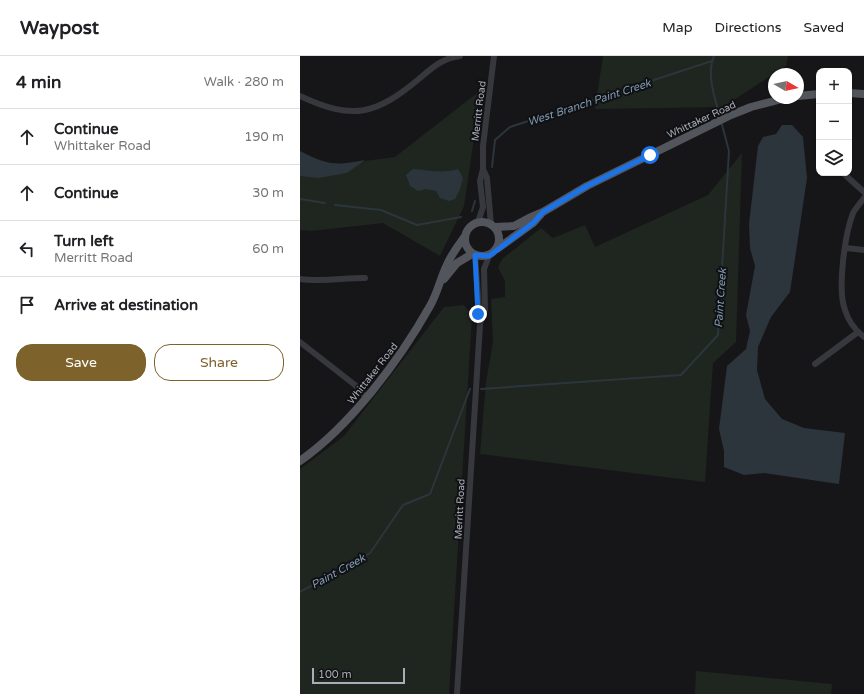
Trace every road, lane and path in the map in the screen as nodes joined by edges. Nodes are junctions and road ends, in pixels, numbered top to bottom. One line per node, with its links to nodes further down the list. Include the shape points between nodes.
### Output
1 (460, 56): 3 (street)
2 (494, 56): 10 (street, Merritt Road, via 483,146)
3 (439, 58): 8 (street, via 403,92 382,106 363,111 345,111 327,108)
4 (852, 93): 6 (main road)
5 (816, 94): 7 (main road)
6 (864, 94)
7 (804, 95)
8 (300, 96)
9 (768, 103): 14 (main road, Whittaker Road, via 731,115 587,186)
10 (483, 169): 15 (street, Merritt Road, via 480,181 483,207); 16 (street, Merritt Road)
11 (847, 176): 12 (street)
12 (864, 192)
13 (864, 198): 18 (street, via 854,212)
14 (543, 212): 16 (main road, Whittaker Road, via 514,226); 19 (main road, Whittaker Road, via 533,223)
15 (478, 222): 16 (main road); 17 (main road, via 470,227)
16 (493, 226): 19 (main road, via 499,240)
17 (465, 236): 21 (main road, via 466,246); 25 (main road, Whittaker Road, via 450,258)
18 (846, 248): 20 (street); 27 (street, via 841,296 848,317)
19 (496, 249): 22 (main road)
20 (864, 250)
21 (473, 254): 22 (main road); 25 (main road, Whittaker Road, via 457,263); 26 (street, Merritt Road)
22 (489, 256): 26 (street, Merritt Road, via 484,269 485,310)
23 (365, 278): 24 (street, via 340,278 318,282)
24 (300, 280)
25 (441, 282): 31 (main road, Whittaker Road, via 408,344)
26 (480, 325): 33 (street, Merritt Road)
27 (858, 332): 28 (street); 30 (street)
28 (864, 337)
29 (300, 342): 31 (street, via 355,385)
30 (815, 364)
31 (366, 397): 32 (main road, Whittaker Road, via 328,440)
32 (300, 461)
33 (457, 694)

